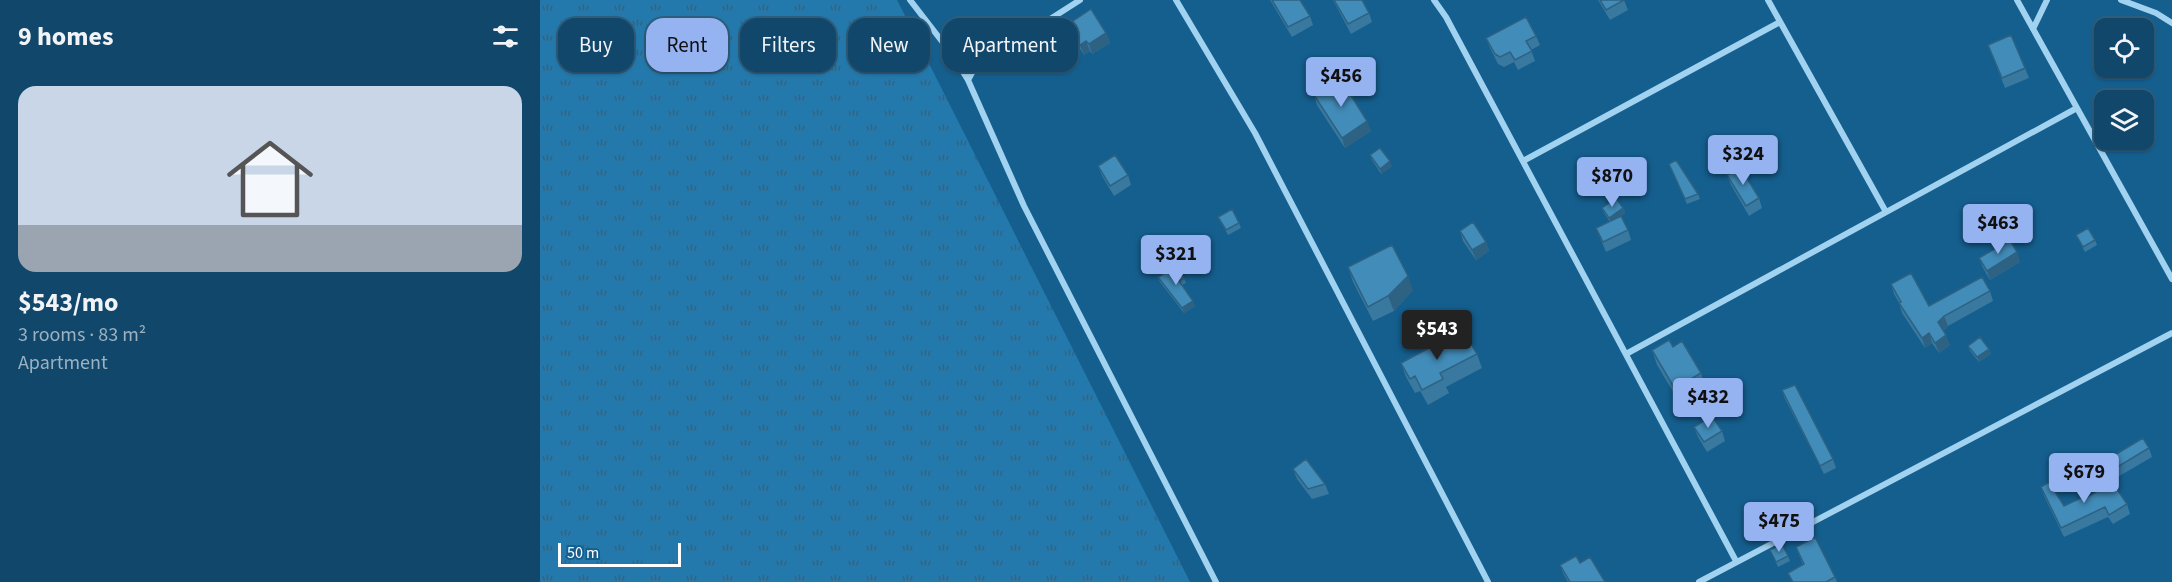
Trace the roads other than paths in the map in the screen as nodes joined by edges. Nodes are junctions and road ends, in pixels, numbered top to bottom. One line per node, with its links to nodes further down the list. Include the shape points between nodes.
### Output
1 (910, 0): 13 (street)
2 (1080, 0): 9 (street)
3 (1176, 0): 25 (street, via 1255,133)
4 (1434, 0): 18 (street)
5 (1767, 0): 10 (street)
6 (2017, 0): 12 (street)
7 (2047, 0): 12 (street)
8 (2121, 0): 11 (street)
9 (1052, 18)
10 (1780, 22): 18 (street); 19 (street)
11 (2172, 22)
12 (2033, 29): 17 (street)
13 (942, 41)
14 (963, 72): 16 (street)
15 (972, 72): 16 (street)
16 (968, 80): 24 (street, via 1024,206)
17 (2077, 108): 19 (street); 20 (street)
18 (1523, 161): 22 (street)
19 (1886, 212): 22 (street)
20 (2172, 279)
21 (2172, 333): 23 (street)
22 (1626, 354): 23 (street)
23 (1736, 561): 26 (street)
24 (1216, 582)
25 (1488, 582)
26 (1699, 582)

